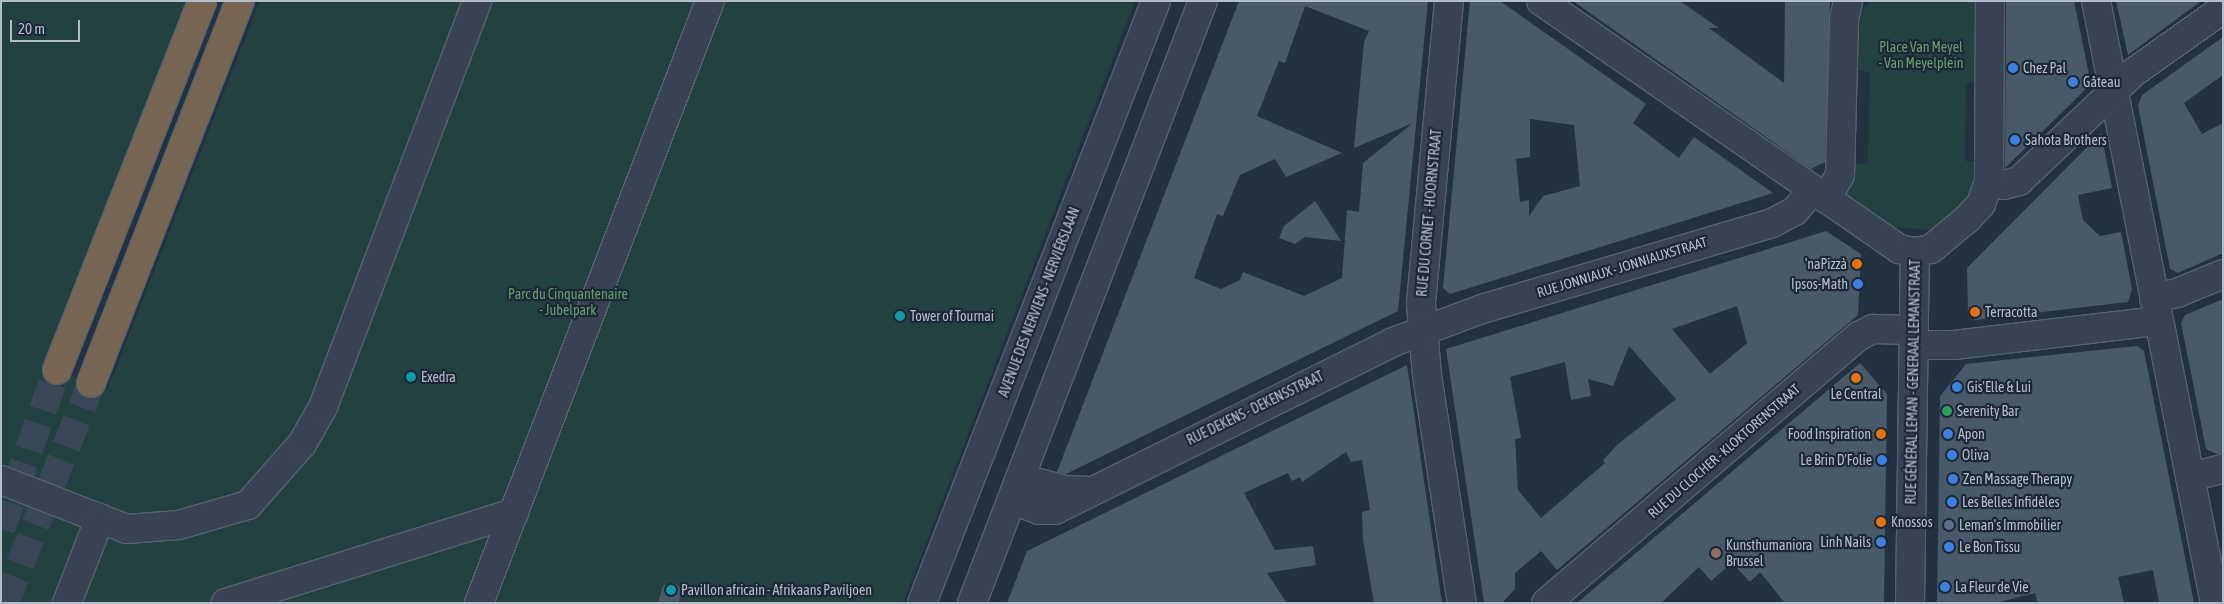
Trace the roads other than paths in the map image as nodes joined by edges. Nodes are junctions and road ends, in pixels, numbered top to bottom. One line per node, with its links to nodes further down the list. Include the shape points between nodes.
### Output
1 (202, 1): 21 (highway)
2 (240, 1): 22 (highway)
3 (477, 1): 28 (street, via 323,407 302,444 248,505 156,528 127,529)
4 (710, 1): 27 (street)
5 (1156, 1): 32 (street, AVENUE DES NERVIENS - NERVIËRSLAAN)
6 (1203, 1): 26 (street)
7 (1449, 1): 19 (street, RUE DU CORNET - HOORNSTRAAT, via 1421,290)
8 (1541, 1): 15 (street)
9 (1848, 1): 15 (street, via 1844,19 1840,175)
10 (1990, 1): 14 (street)
11 (2096, 1): 13 (street)
12 (2223, 9): 13 (street, via 2134,72)
13 (2115, 93): 14 (street, via 2020,181 2004,185); 18 (street)
14 (1989, 182): 16 (street, via 1981,204 1967,219 1931,249)
15 (1819, 195): 16 (street, via 1899,249); 19 (street, RUE JONNIAUX - JONNIAUXSTRAAT, via 1772,223)
16 (1915, 252): 20 (street, RUE GÉNÉRAL LEMAN - GENERAAL LEMANSTRAAT)
17 (2223, 274): 18 (street, RUE DU CLOCHER - KLOKTORENSTRAAT, via 2178,293)
18 (2156, 310): 20 (street, RUE DU CLOCHER - KLOKTORENSTRAAT, via 1954,345); 24 (street)
19 (1423, 330): 26 (street, RUE DEKENS - DEKENSSTRAAT, via 1223,423 1090,492); 34 (street, RUE DU CORNET - HOORNSTRAAT)
20 (1914, 338): 35 (street, RUE DU CLOCHER - KLOKTORENSTRAAT, via 1873,329 1859,336); 36 (street, RUE GÉNÉRAL LEMAN - GENERAAL LEMANSTRAAT)
21 (58, 370)
22 (91, 383)
23 (2223, 469): 24 (street)
24 (2190, 477): 37 (street)
25 (1, 480): 28 (street)
26 (1016, 489): 33 (street)
27 (514, 513): 30 (street); 31 (street)
28 (100, 518): 29 (street)
29 (67, 603)
30 (226, 603)
31 (480, 603)
32 (922, 603)
33 (972, 603)
34 (1462, 603)
35 (1546, 603)
36 (1910, 603)
37 (2215, 603)

